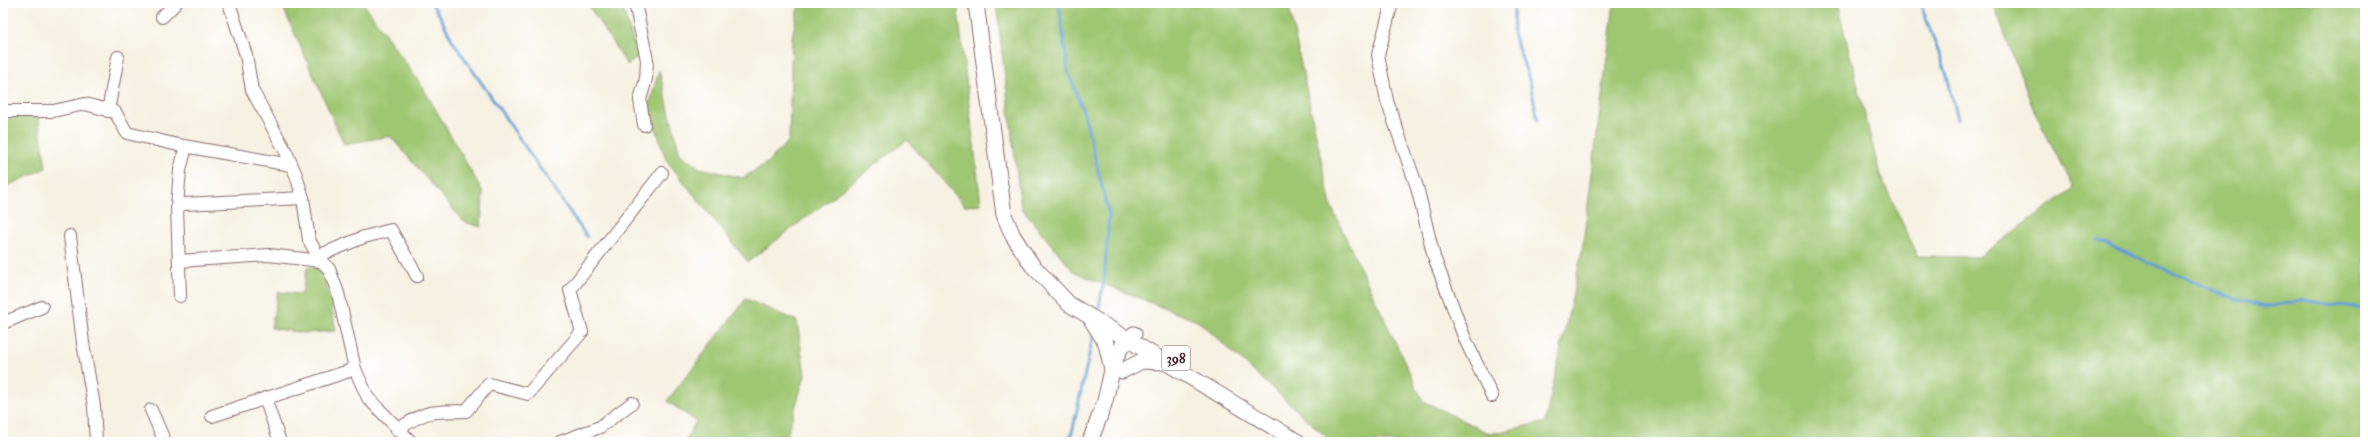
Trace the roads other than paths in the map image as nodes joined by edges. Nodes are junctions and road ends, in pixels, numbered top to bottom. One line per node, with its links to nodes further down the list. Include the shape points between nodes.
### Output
1 (176, 3): 6 (street)
2 (229, 3): 12 (street, via 246,55 252,90)
3 (635, 3): 10 (street, via 647,60 646,79 640,100)
4 (976, 3): 20 (main road, 398, via 1004,215 1013,236)
5 (1392, 3): 29 (street, via 1378,55 1387,101 1417,187 1434,257 1465,338)
6 (162, 17)
7 (118, 57): 8 (street)
8 (108, 110): 9 (street, via 86,104 52,111); 11 (street, via 115,112 127,133)
9 (3, 111)
10 (644, 125)
11 (186, 147): 12 (street); 15 (street, via 180,170)
12 (291, 165): 14 (street)
13 (662, 173): 34 (street, via 570,290 582,332 528,394 489,384 466,411 428,412)
14 (303, 198): 15 (street); 17 (street, via 309,240)
15 (177, 206): 18 (street)
16 (70, 236): 36 (street, via 83,343 94,406)
17 (320, 258): 18 (street, via 269,255); 19 (street, via 364,237 391,230); 27 (street, via 329,269 338,293)
18 (179, 261): 21 (street)
19 (418, 276)
20 (1044, 278): 23 (main road, 398, via 1069,304); 25 (main road, 398)
21 (180, 296)
22 (42, 307): 24 (street)
23 (1087, 315): 25 (main road, 398); 28 (main road, via 1102,335)
24 (3, 323)
25 (1132, 339): 26 (main road, 398); 28 (main road); 43 (main road, 398, via 1268,411 1289,425)
26 (1164, 362): 28 (main road, via 1142,361); 42 (main road, 398)
27 (355, 369): 30 (street); 34 (street, via 368,398)
28 (1117, 370): 41 (main road)
29 (1492, 396)
30 (266, 398): 33 (street); 38 (street)
31 (632, 403): 35 (street, via 600,427)
32 (151, 410): 37 (street)
33 (212, 416)
34 (397, 430): 39 (street)
35 (578, 439): 40 (street)
36 (96, 442)
37 (165, 442)
38 (280, 442)
39 (411, 442)
40 (560, 442)
41 (1090, 442)
42 (1298, 442)
43 (1306, 442)

